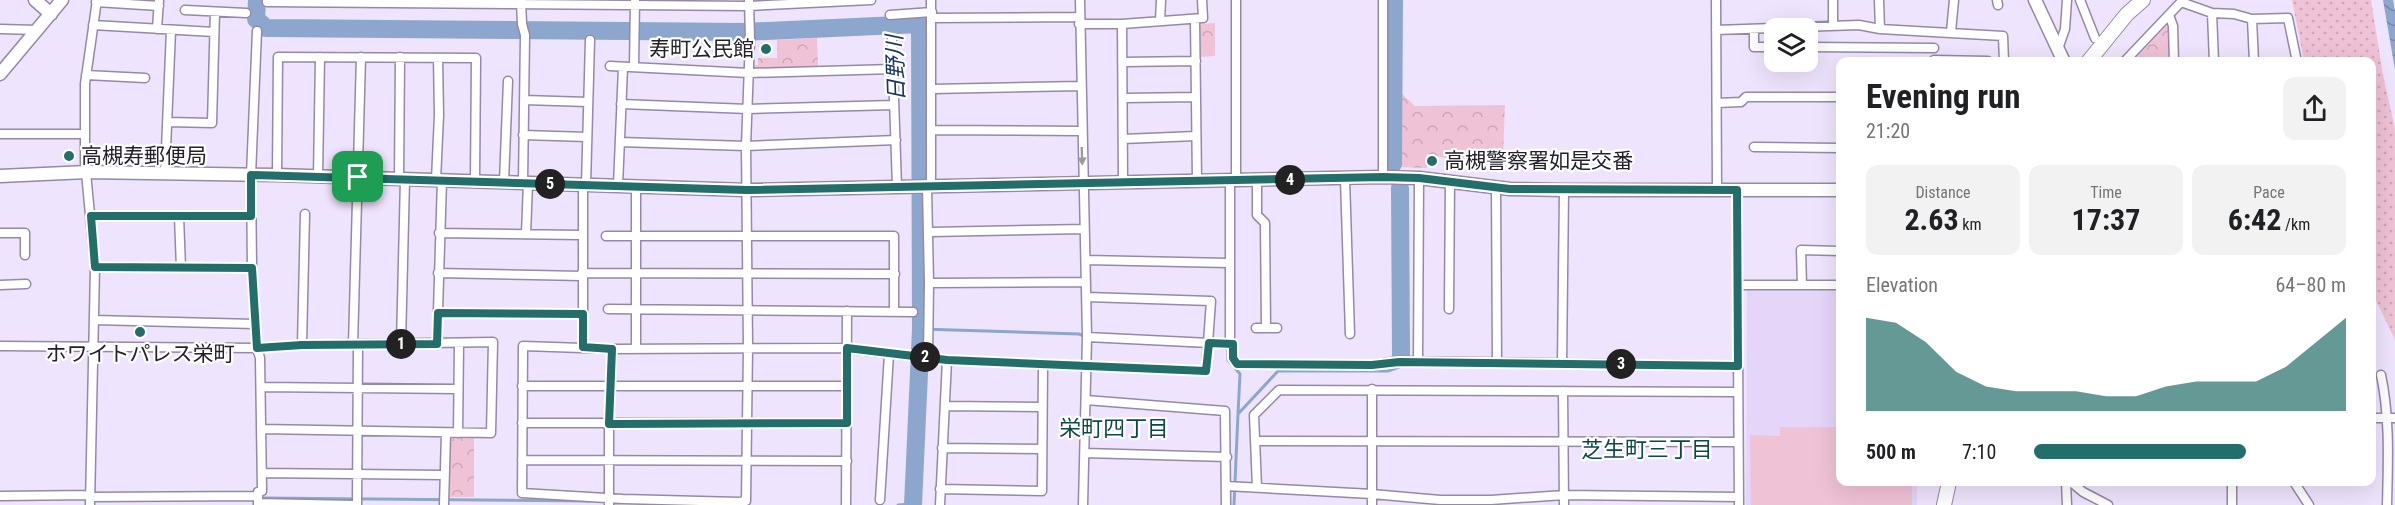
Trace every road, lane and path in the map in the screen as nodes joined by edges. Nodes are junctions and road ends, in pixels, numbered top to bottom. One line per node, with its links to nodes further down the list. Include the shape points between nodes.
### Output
1 (36, 0): 29 (street)
2 (63, 0): 29 (street)
3 (267, 0): 20 (street)
4 (871, 0): 24 (street)
5 (931, 0): 31 (street)
6 (1080, 0): 35 (street)
7 (1161, 0): 36 (street)
8 (1202, 0): 33 (street, via 1203,18)
9 (1236, 0): 121 (street)
10 (1383, 0): 114 (street)
11 (1716, 0): 45 (street)
12 (1833, 0): 38 (street)
13 (1879, 0): 42 (street)
14 (1954, 0): 50 (street)
15 (2035, 0): 57 (street)
16 (2067, 0): 57 (street, via 2066,29)
17 (2080, 0): 51 (street)
18 (2143, 0): 64 (main road)
19 (97, 1): 22 (street); 39 (street)
20 (397, 2): 21 (street)
21 (521, 2): 23 (street); 87 (street)
22 (159, 3): 41 (street)
23 (635, 3): 24 (street); 75 (street)
24 (749, 3): 77 (street)
25 (185, 10): 26 (street)
26 (215, 12): 27 (street); 49 (street)
27 (246, 13)
28 (2212, 13): 32 (street, via 2181,2); 34 (street); 67 (street)
29 (51, 14): 43 (street)
30 (890, 15): 31 (street)
31 (932, 15): 35 (street); 83 (street)
32 (2169, 15): 65 (street); 66 (street)
33 (1195, 19): 36 (street); 72 (street)
34 (2252, 19): 68 (street); 69 (street, via 2288,18)
35 (1079, 21): 37 (street); 82 (street)
36 (1160, 21): 37 (street)
37 (1122, 24): 71 (street)
38 (1833, 24): 42 (street); 46 (street)
39 (93, 26): 41 (street); 79 (street)
40 (0, 29): 43 (street)
41 (157, 29): 44 (street)
42 (1880, 29): 48 (street)
43 (37, 30): 78 (street)
44 (171, 30): 49 (street); 93 (street)
45 (1716, 30): 46 (street); 89 (street)
46 (1754, 30): 55 (street, via 1754,48)
47 (257, 31): 109 (street)
48 (1936, 31): 50 (street); 56 (street)
49 (214, 32): 93 (street, via 212,123)
50 (1952, 32): 62 (street, via 2003,36)
51 (2095, 38)
52 (892, 39): 76 (street)
53 (590, 40): 88 (street)
54 (1818, 47): 56 (street)
55 (1764, 48)
56 (1934, 48): 61 (street)
57 (2058, 49): 63 (street)
58 (320, 57): 59 (street); 110 (street, via 278,57); 112 (street)
59 (361, 57): 60 (street); 113 (street)
60 (400, 57): 70 (street); 116 (street)
61 (1934, 57)
62 (2004, 57)
63 (2062, 57)
64 (2092, 57)
65 (2129, 57)
66 (2174, 57)
67 (2214, 57)
68 (2254, 57)
69 (2296, 57)
70 (438, 58): 118 (street); 119 (street, via 476,58)
71 (1123, 62): 72 (street); 86 (street)
72 (1196, 62): 84 (street)
73 (610, 66): 74 (street)
74 (623, 67): 75 (street); 90 (street)
75 (634, 67): 77 (street)
76 (893, 69): 77 (street); 91 (street)
77 (748, 73): 92 (street)
78 (0, 74)
79 (86, 75): 80 (street); 97 (street)
80 (145, 78)
81 (507, 81): 124 (street)
82 (1080, 86): 83 (street); 95 (street)
83 (932, 88): 94 (street)
84 (1196, 97): 86 (street); 99 (street)
85 (1836, 97): 89 (street, via 1746,97 1741,102)
86 (1124, 98): 101 (street)
87 (524, 100): 88 (street); 98 (street)
88 (588, 102): 100 (street)
89 (1717, 103): 136 (street)
90 (621, 104): 92 (street); 103 (street)
91 (894, 105): 92 (street); 102 (street)
92 (748, 109): 104 (street)
93 (168, 122): 108 (street)
94 (932, 130): 95 (street); 131 (street)
95 (1082, 131): 127 (street, one-way to 127)
96 (0, 134): 97 (street)
97 (85, 134): 107 (street)
98 (523, 135): 100 (street); 125 (street)
99 (1196, 136): 101 (street); 120 (street)
100 (587, 137): 128 (street)
101 (1123, 139): 126 (street)
102 (896, 140): 104 (street); 133 (street)
103 (620, 141): 104 (street); 129 (street)
104 (746, 146): 134 (street)
105 (1754, 147): 106 (street)
106 (1836, 148)
107 (87, 172): 108 (street); 111 (street); 140 (street)
108 (165, 173): 109 (street)
109 (251, 175): 110 (street); 142 (street)
110 (277, 175): 112 (street)
111 (0, 176)
112 (318, 176): 113 (street)
113 (358, 177): 116 (street); 194 (street)
114 (1383, 177): 115 (street); 117 (street)
115 (1419, 178): 123 (street); 206 (street)
116 (402, 179): 118 (street); 189 (street)
117 (1345, 179): 122 (street); 186 (street)
118 (439, 180): 119 (street); 146 (street)
119 (475, 181): 124 (street)
120 (1197, 181): 121 (street); 126 (street)
121 (1233, 181): 122 (street); 157 (street)
122 (1257, 181): 155 (street, via 1257,214 1264,223)
123 (1450, 181): 132 (street); 175 (street)
124 (504, 182): 125 (street)
125 (525, 183): 128 (street); 147 (street)
126 (1123, 183): 127 (street)
127 (1083, 184): 131 (street); 143 (street)
128 (584, 185): 129 (street); 148 (street)
129 (618, 186): 130 (street)
130 (636, 186): 134 (street); 149 (street)
131 (929, 186): 133 (street); 144 (street)
132 (1496, 186): 135 (street); 207 (street)
133 (897, 187): 134 (street)
134 (747, 190): 150 (street)
135 (1564, 190): 136 (street); 208 (street)
136 (1717, 190): 137 (street)
137 (1737, 190): 138 (street); 170 (street)
138 (1836, 190)
139 (304, 214): 193 (street)
140 (91, 216): 141 (street); 158 (street)
141 (179, 216): 142 (street); 159 (street)
142 (251, 216): 160 (street)
143 (1084, 229): 144 (street); 156 (street)
144 (930, 232): 167 (street)
145 (0, 233): 153 (street, via 25,233)
146 (439, 233): 147 (street); 161 (street)
147 (526, 234): 148 (street)
148 (581, 235): 163 (street)
149 (636, 235): 150 (street); 151 (street); 162 (street)
150 (747, 235): 164 (street); 165 (street, via 894,236)
151 (606, 236)
152 (1836, 251): 171 (street, via 1801,250)
153 (26, 255)
154 (1255, 257): 155 (street)
155 (1265, 257): 185 (street, via 1261,328)
156 (1086, 260): 157 (street); 166 (street)
157 (1228, 263): 192 (street)
158 (95, 267): 159 (street); 183 (street)
159 (181, 268): 160 (street)
160 (252, 268): 184 (street)
161 (438, 273): 163 (street); 181 (street)
162 (636, 273): 163 (street); 164 (street); 176 (street)
163 (582, 274): 182 (street)
164 (747, 274): 165 (street); 177 (street)
165 (895, 274): 179 (street)
166 (1086, 282): 167 (street); 173 (street)
167 (929, 283): 204 (street)
168 (26, 284): 169 (street)
169 (0, 285)
170 (1738, 285): 171 (street); 211 (street)
171 (1802, 285): 172 (street)
172 (1836, 285)
173 (1087, 297): 187 (street); 188 (street, via 1210,301)
174 (608, 309): 176 (street)
175 (1449, 309)
176 (636, 310): 177 (street); 199 (street)
177 (748, 311): 178 (street); 200 (street)
178 (848, 311): 179 (street); 201 (street)
179 (894, 312): 180 (street)
180 (913, 312)
181 (438, 313): 182 (street); 190 (street)
182 (583, 314): 197 (street)
183 (94, 320): 184 (street); 196 (street)
184 (255, 324): 198 (street)
185 (1277, 328)
186 (1350, 334)
187 (1087, 337): 188 (street); 210 (street)
188 (1209, 343): 192 (street); 210 (street, via 1206,371)
189 (401, 344): 190 (street); 194 (street)
190 (437, 344): 191 (street)
191 (459, 344): 219 (street); 234 (street, via 493,342 491,433)
192 (1230, 344): 206 (street, via 1237,364)
193 (302, 345): 194 (street); 198 (street)
194 (356, 345): 218 (street)
195 (0, 346): 196 (street)
196 (93, 346): 198 (street); 262 (street)
197 (583, 347): 202 (street); 214 (street, via 523,346)
198 (257, 348): 217 (street)
199 (636, 348): 200 (street); 202 (street)
200 (748, 348): 201 (street); 213 (street)
201 (847, 348): 203 (street); 216 (street)
202 (612, 349): 215 (street)
203 (889, 354): 204 (street); 263 (street)
204 (928, 357): 205 (street)
205 (947, 360): 209 (street); 224 (street)
206 (1418, 362): 207 (street)
207 (1497, 363): 208 (street)
208 (1562, 364): 211 (street)
209 (1043, 365): 210 (street); 225 (street)
210 (1087, 366): 223 (street)
211 (1738, 366): 222 (street)
212 (2381, 375): 226 (street)
213 (747, 385): 215 (street); 216 (street); 228 (street)
214 (522, 386): 215 (street); 227 (street)
215 (612, 386): 230 (street)
216 (847, 386): 229 (street)
217 (261, 387): 218 (street); 231 (street)
218 (358, 387): 219 (street); 232 (street)
219 (458, 389): 234 (street)
220 (1372, 389): 221 (street); 235 (street, via 1280,390 1254,415); 236 (street)
221 (1563, 391): 222 (street); 237 (street)
222 (1738, 392): 238 (street)
223 (1086, 400): 241 (street); 242 (street, via 1226,411)
224 (945, 406): 225 (street); 239 (street)
225 (1042, 407): 240 (street)
226 (2391, 418): 247 (street)
227 (522, 423): 230 (street); 243 (street)
228 (747, 423): 229 (street); 230 (street); 245 (street)
229 (847, 423): 246 (street)
230 (609, 424): 244 (street)
231 (261, 429): 232 (street); 248 (street)
232 (357, 430): 233 (street); 249 (street)
233 (446, 433): 234 (street); 250 (street)
234 (458, 433)
235 (1255, 441): 236 (street); 257 (street)
236 (1372, 442): 237 (street); 259 (street)
237 (1562, 442): 238 (street); 260 (street)
238 (1738, 442): 266 (street)
239 (942, 448): 240 (street); 258 (street)
240 (1042, 449): 258 (street, via 1042,491)
241 (1085, 453): 242 (street); 274 (street)
242 (1227, 457): 251 (street)
243 (522, 460): 244 (street); 265 (street, via 522,493)
244 (609, 460): 245 (street); 265 (street)
245 (746, 460): 246 (street); 269 (street, via 746,501)
246 (846, 461): 272 (street)
247 (2391, 462): 267 (street)
248 (262, 473): 249 (street); 268 (street)
249 (357, 474): 250 (street); 271 (street)
250 (444, 475): 264 (street)
251 (1226, 486): 257 (street); 275 (street)
252 (1948, 486): 278 (main road)
253 (2066, 486): 270 (street)
254 (2076, 486): 279 (street)
255 (2232, 486): 280 (street)
256 (2297, 486): 281 (street)
257 (1257, 488): 259 (street)
258 (940, 489): 273 (street)
259 (1372, 494): 260 (street, via 1461,500); 276 (street)
260 (1563, 495): 266 (street); 277 (street)
261 (0, 496): 262 (street)
262 (90, 499): 268 (street)
263 (880, 500)
264 (444, 501)
265 (609, 501): 269 (street)
266 (1739, 501)
267 (2390, 501)
268 (258, 502): 271 (street)
269 (739, 503)
270 (2066, 504)
271 (356, 505)
272 (846, 505)
273 (940, 505)
274 (1083, 505)
275 (1226, 505)
276 (1372, 505)
277 (1564, 505)
278 (1944, 505)
279 (2108, 505)
280 (2232, 505)
281 (2309, 505)

